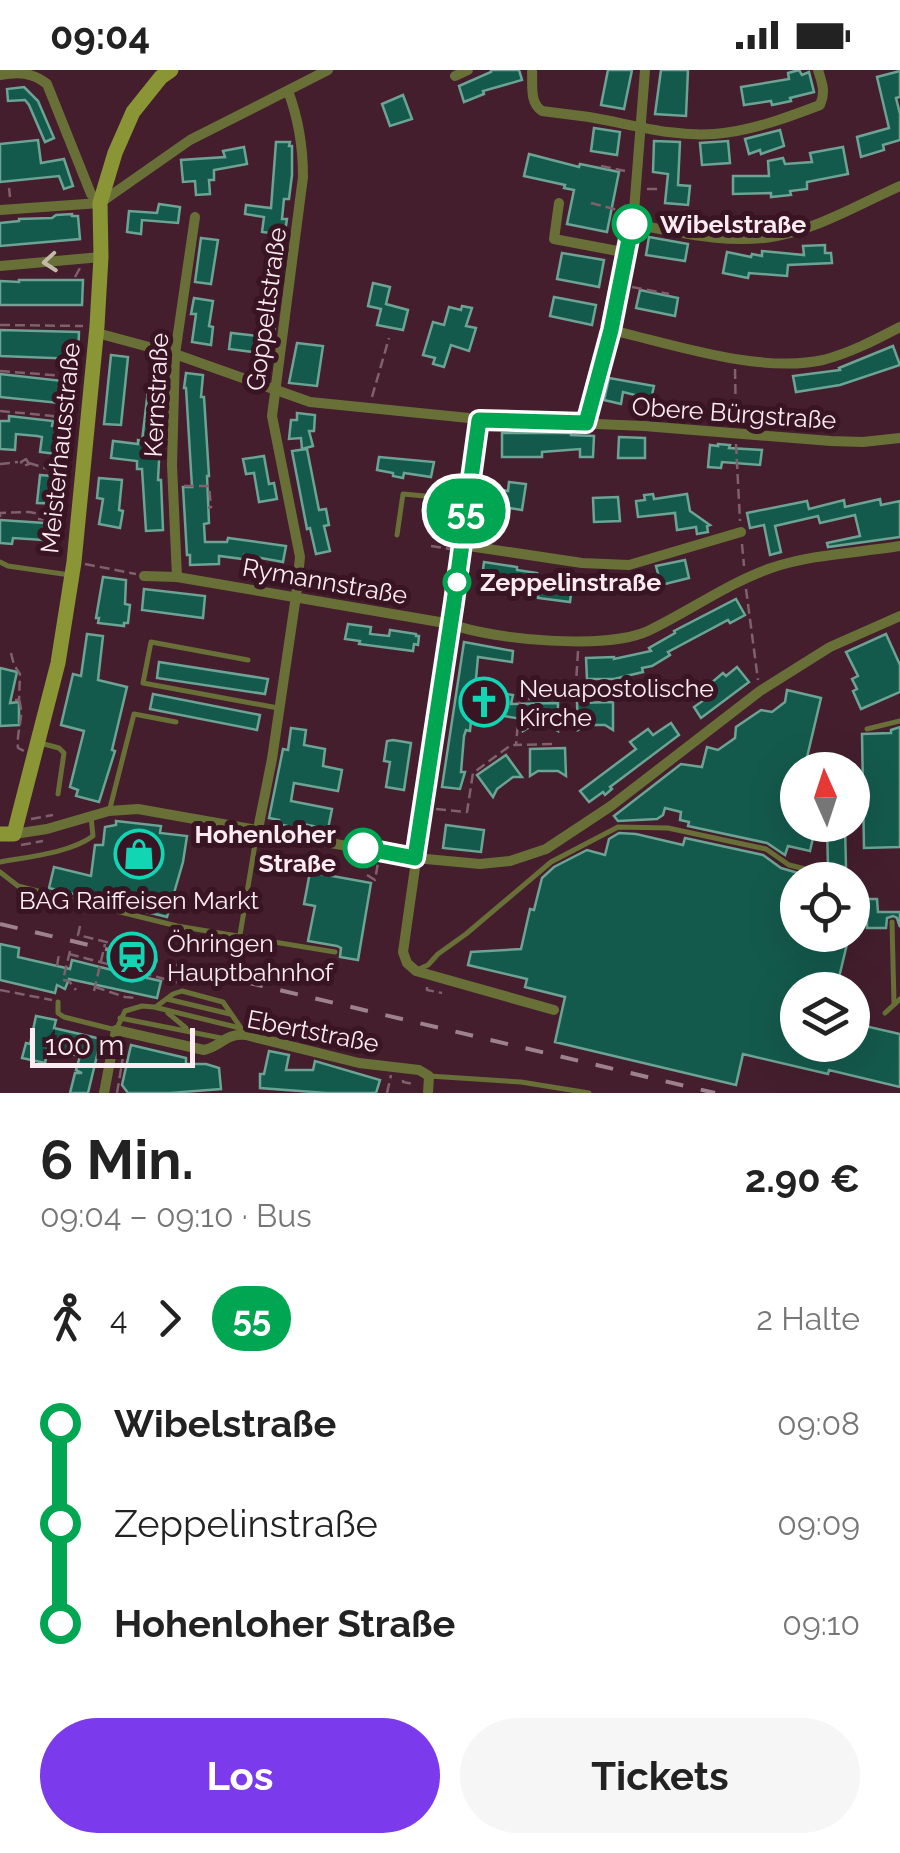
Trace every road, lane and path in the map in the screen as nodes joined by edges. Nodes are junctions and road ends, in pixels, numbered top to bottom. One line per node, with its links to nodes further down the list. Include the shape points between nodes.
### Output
1 (170, 70): 16 (street, via 133,112)
2 (328, 70): 9 (street)
3 (468, 70): 8 (street)
4 (532, 70): 10 (street, via 533,101 542,111)
5 (645, 70): 10 (street)
6 (818, 70): 10 (street, via 820,105 781,120 715,134)
7 (0, 75): 16 (street, Meisterhausstraße, via 37,76 47,84)
8 (455, 76)
9 (288, 91): 16 (street, via 190,140); 35 (street, Goppeltstraße, via 304,177)
10 (640, 129): 12 (street)
11 (601, 166): 12 (path)
12 (636, 174): 14 (street)
13 (900, 186): 21 (street, via 772,237 708,237)
14 (635, 189): 15 (path); 21 (street)
15 (662, 189)
16 (100, 203): 19 (street); 23 (street, Meisterhausstraße)
17 (559, 203): 22 (street, via 554,239)
18 (591, 203): 21 (path)
19 (0, 210)
20 (195, 217): 32 (street, Kernstraße)
21 (633, 219): 22 (street)
22 (628, 253): 25 (street)
23 (100, 257): 24 (street, one-way to 24); 29 (street, Meisterhausstraße)
24 (0, 266)
25 (621, 286): 26 (path); 30 (street)
26 (669, 294)
27 (0, 325): 29 (path)
28 (900, 326): 30 (street, via 838,355 780,363)
29 (97, 329): 32 (street, Obere Bürgstraße); 34 (street, Meisterhausstraße)
30 (611, 330): 41 (street)
31 (389, 338): 37 (path)
32 (175, 354): 35 (street, Obere Bürgstraße); 46 (street, Kernstraße)
33 (0, 371): 34 (path)
34 (92, 378): 40 (street, Meisterhausstraße)
35 (277, 390): 37 (street, Obere Bürgstraße, via 310,402); 60 (street, Goppeltstraße, via 272,416 300,557)
36 (645, 402): 42 (path)
37 (370, 408): 39 (street, Obere Bürgstraße)
38 (0, 411): 40 (path)
39 (479, 420): 41 (street, Obere Bürgstraße); 47 (street)
40 (88, 423): 45 (street, Meisterhausstraße)
41 (586, 423): 42 (street, Obere Bürgstraße)
42 (640, 426): 43 (street, Obere Bürgstraße, via 831,441)
43 (900, 438)
44 (0, 464): 45 (path, via 26,459)
45 (82, 478): 49 (street, Meisterhausstraße)
46 (173, 486): 48 (path, via 207,486); 59 (street, Kernstraße)
47 (468, 500): 52 (lane, via 403,494); 55 (street)
48 (208, 508)
49 (78, 516): 50 (path, via 64,514 64,521 40,519 46,520 46,515 29,512); 57 (street, Meisterhausstraße)
50 (0, 518)
51 (741, 532): 55 (street, via 629,565)
52 (397, 535)
53 (431, 546): 55 (path)
54 (900, 546): 63 (street, Rymannstraße, via 781,566 644,632)
55 (461, 548): 62 (street)
56 (0, 562): 57 (lane)
57 (73, 569): 58 (path); 74 (street, Meisterhausstraße)
58 (144, 576): 59 (street, Rymannstraße)
59 (177, 576): 60 (street, Rymannstraße)
60 (296, 596): 62 (street, Rymannstraße); 68 (street, Goppeltstraße)
61 (900, 616): 82 (street, via 830,647 760,691 546,848 510,862)
62 (451, 624): 63 (street, Rymannstraße, via 529,639); 76 (street)
63 (579, 640): 67 (path)
64 (11, 653): 74 (path, via 20,674 18,748)
65 (248, 660): 68 (lane, via 151,642 143,683)
66 (596, 698): 67 (path)
67 (575, 699): 73 (path, via 520,699)
68 (279, 708): 79 (street, Goppeltstraße)
69 (900, 721): 71 (lane)
70 (176, 722): 77 (lane, via 134,714)
71 (866, 729)
72 (552, 744): 73 (path)
73 (516, 745): 76 (path, via 473,773 467,812)
74 (36, 749): 75 (lane, via 64,752); 80 (street, Meisterhausstraße)
75 (58, 794)
76 (422, 808): 82 (street)
77 (108, 811): 78 (street); 79 (street, via 138,809)
78 (91, 816): 80 (street); 83 (lane, via 93,836 86,842)
79 (258, 829): 81 (street); 89 (lane)
80 (7, 834)
81 (380, 852): 82 (street); 86 (path, via 375,880)
82 (415, 858): 96 (street, via 403,952)
83 (0, 862)
84 (784, 862): 96 (lane, via 766,850 668,828 618,827 550,862)
85 (0, 872): 89 (lane, via 18,886)
86 (367, 874)
87 (892, 922): 107 (lane)
88 (80, 926): 90 (path, via 78,935)
89 (240, 936): 92 (lane)
90 (106, 942): 91 (path, via 143,952); 94 (path)
91 (146, 942)
92 (335, 952)
93 (60, 954): 95 (path)
94 (101, 962): 95 (path, via 70,952); 97 (path); 104 (path, via 95,989)
95 (61, 969): 100 (path)
96 (416, 971): 110 (street)
97 (164, 978): 98 (path); 101 (path)
98 (184, 985)
99 (0, 990): 106 (path)
100 (76, 990)
101 (161, 990)
102 (426, 990): 103 (path)
103 (442, 993)
104 (143, 998)
105 (167, 999): 108 (lane); 112 (lane); 112 (lane, via 188,992 223,1002)
106 (58, 1002): 113 (lane, via 64,1017)
107 (897, 1002): 111 (lane)
108 (154, 1007): 109 (lane); 113 (lane, via 131,1008)
109 (166, 1010): 114 (lane); 115 (lane)
110 (554, 1010)
111 (885, 1013)
112 (230, 1014): 115 (lane)
113 (118, 1024): 114 (lane); 116 (street, Ebertstraße, via 204,1050); 121 (street)
114 (188, 1030): 116 (lane)
115 (243, 1031): 116 (street, Ebertstraße); 117 (street, Ebertstraße)
116 (224, 1039)
117 (394, 1067): 118 (street, Ebertstraße); 122 (path)
118 (430, 1076): 123 (street); 124 (lane)
119 (403, 1082): 120 (path)
120 (414, 1084)
121 (104, 1093)
122 (387, 1093)
123 (428, 1093)
124 (589, 1093)

